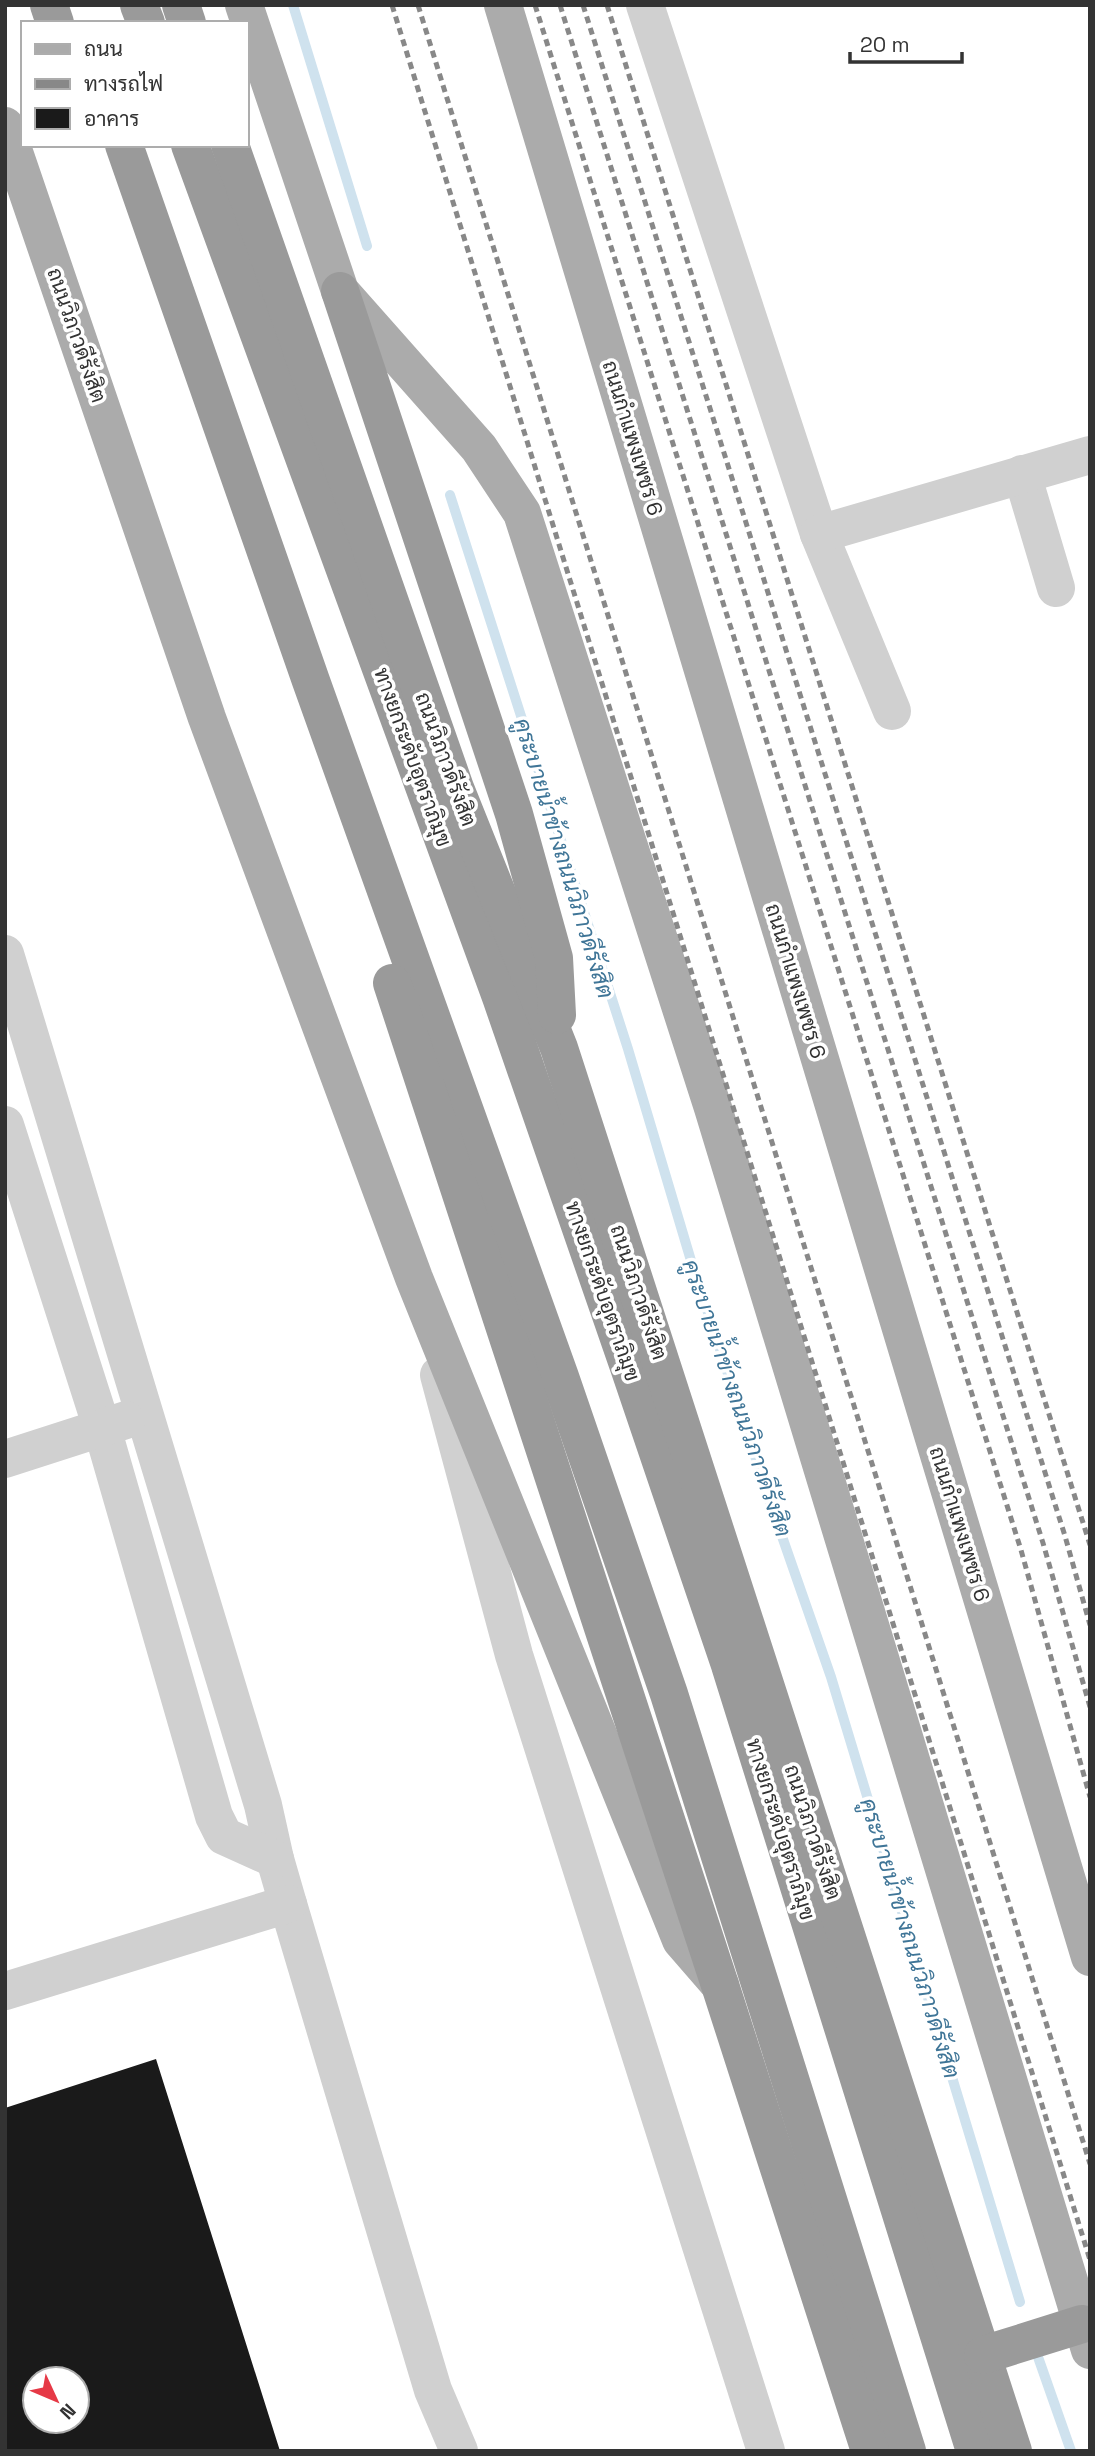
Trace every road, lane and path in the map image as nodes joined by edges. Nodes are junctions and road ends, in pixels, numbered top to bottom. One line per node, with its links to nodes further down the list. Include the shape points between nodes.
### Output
1 (244, 5): 9 (main road)
2 (503, 5): 24 (main road, ถนนกำแพงเพชร 6)
3 (645, 5): 12 (lane)
4 (5, 126): 18 (main road, ถนนวิภาวดีรังสิต, via 207,718)
5 (100, 147): 25 (highway, ถนนวิภาวดีรังสิต, via 327,786)
6 (125, 147): 34 (highway, via 669,1694)
7 (191, 147): 35 (highway, ทางยกระดับอุตราภิมุข, via 501,997 635,1383 730,1665)
8 (231, 147): 16 (highway, ถนนวิภาวดีรังสิต, via 455,788)
9 (340, 291): 16 (highway, via 513,814 554,958); 27 (main road, via 479,448 522,513 718,1121)
10 (1090, 455): 11 (lane)
11 (1022, 474): 12 (lane); 13 (lane)
12 (819, 534): 14 (lane)
13 (1056, 587)
14 (892, 711)
15 (5, 954): 19 (lane)
16 (559, 1048): 28 (highway, ถนนวิภาวดีรังสิต)
17 (5, 1125): 20 (lane)
18 (414, 1278): 25 (main road, ถนนวิภาวดีรังสิต, via 681,1940); 32 (lane, via 514,1655)
19 (146, 1413): 20 (lane); 22 (lane)
20 (102, 1428): 21 (lane); 22 (lane, via 215,1816 224,1836)
21 (5, 1459)
22 (275, 1859): 23 (lane)
23 (288, 1904): 26 (lane); 29 (lane)
24 (1090, 1957)
25 (720, 1985): 33 (highway, ถนนวิภาวดีรังสิต)
26 (5, 1991)
27 (1087, 2332): 28 (highway)
28 (983, 2355): 36 (highway, ถนนวิภาวดีรังสิต)
29 (433, 2390): 30 (lane); 31 (lane)
30 (438, 2451)
31 (459, 2451)
32 (766, 2451)
33 (870, 2451)
34 (907, 2451)
35 (975, 2451)
36 (1013, 2451)

